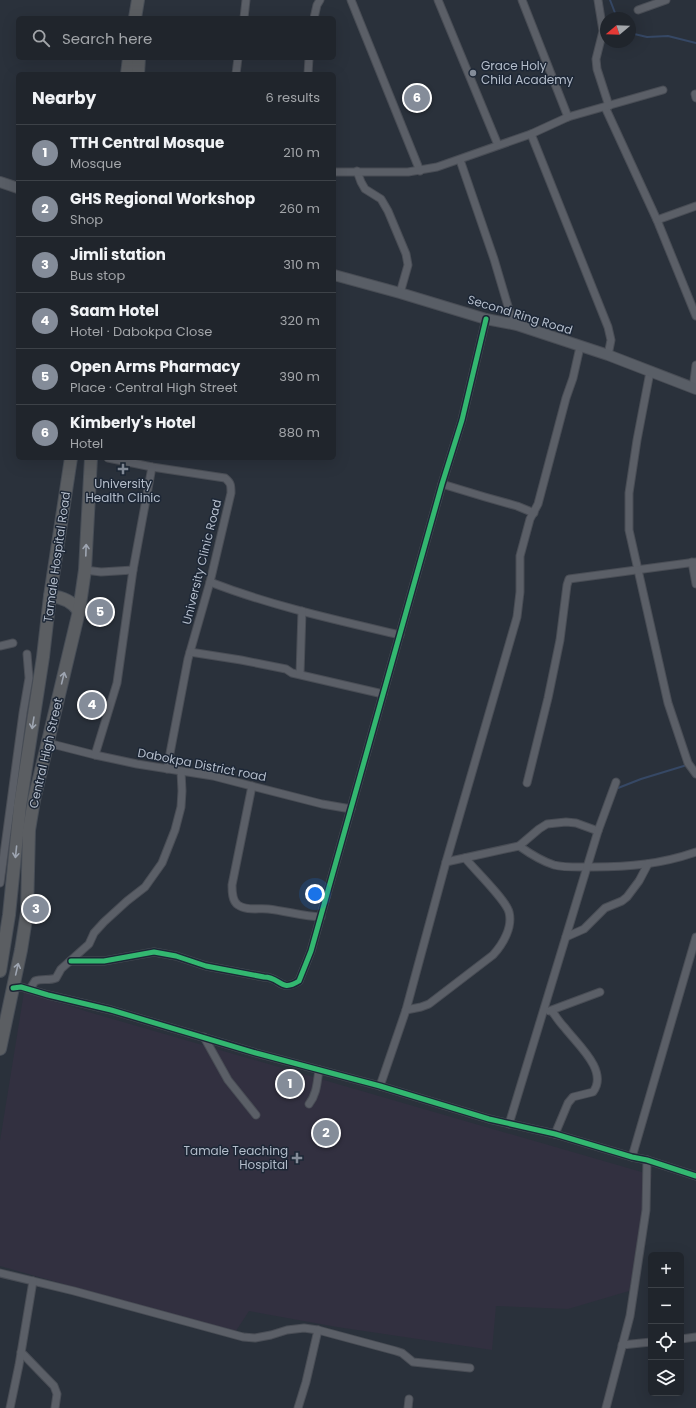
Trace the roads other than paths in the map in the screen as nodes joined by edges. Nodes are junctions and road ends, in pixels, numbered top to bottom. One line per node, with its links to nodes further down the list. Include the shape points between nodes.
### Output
1 (138, 0): 11 (highway)
2 (143, 0): 12 (highway)
3 (246, 0): 13 (street)
4 (320, 0): 14 (street)
5 (351, 0): 29 (street)
6 (438, 0): 27 (street)
7 (522, 0): 25 (street)
8 (598, 0): 24 (street, via 602,31 596,59)
9 (666, 0): 10 (street)
10 (638, 10)
11 (135, 16)
12 (143, 16)
13 (244, 16)
14 (314, 16)
15 (129, 60): 19 (highway)
16 (139, 60): 20 (highway)
17 (238, 60): 21 (street)
18 (309, 60): 22 (street)
19 (127, 72)
20 (138, 72)
21 (236, 72)
22 (308, 72)
23 (663, 90): 24 (street)
24 (607, 107): 25 (street); 35 (street)
25 (568, 117): 26 (street)
26 (531, 134): 27 (street); 42 (street, via 608,327 611,340)
27 (498, 146): 28 (street)
28 (460, 160): 29 (street, via 437,168); 40 (street, via 510,313)
29 (420, 170): 30 (street)
30 (357, 171): 31 (street); 37 (street, via 365,189 381,199 388,210 406,254 408,265)
31 (336, 172)
32 (0, 182): 33 (main road)
33 (16, 187)
34 (696, 206): 35 (street)
35 (657, 220): 38 (street)
36 (336, 276): 37 (main road, Second Ring Road)
37 (400, 292): 39 (main road, Second Ring Road)
38 (696, 316)
39 (486, 318): 40 (main road, Second Ring Road); 50 (street, via 462,420)
40 (517, 325): 41 (main road, Second Ring Road)
41 (580, 347): 42 (main road, Second Ring Road); 51 (street)
42 (608, 355): 44 (main road, Second Ring Road)
43 (696, 365): 45 (street)
44 (650, 372): 45 (main road, Second Ring Road); 55 (street, via 629,499 629,530)
45 (694, 388)
46 (72, 460): 58 (highway, Tamale Hospital Road)
47 (91, 460): 53 (highway, Central High Street, one-way to 47)
48 (118, 460): 49 (street, University Clinic Road)
49 (152, 467): 54 (street); 56 (street, University Clinic Road, via 226,478 231,483 231,493)
50 (442, 484): 51 (street); 61 (street)
51 (534, 513): 82 (street, via 520,556 517,617)
52 (694, 562): 55 (street); 57 (street)
53 (85, 570): 54 (street); 59 (highway, Central High Street)
54 (133, 570): 70 (street, via 117,683)
55 (638, 570): 73 (street, via 668,703 690,765); 74 (street, via 569,579 548,698)
56 (210, 582): 60 (street); 64 (street, University Clinic Road)
57 (696, 584)
58 (50, 596): 59 (highway, via 67,600); 66 (highway, Tamale Hospital Road)
59 (79, 611): 69 (highway, Central High Street, one-way to 59)
60 (302, 611): 61 (street); 67 (street)
61 (400, 634): 68 (street)
62 (13, 643): 63 (street)
63 (0, 646)
64 (190, 652): 67 (street, via 286,669); 71 (street, University Clinic Road)
65 (27, 654): 85 (street, via 29,678)
66 (43, 657): 86 (highway, Central High Street, one-way to 86, via 20,806)
67 (300, 674): 68 (street)
68 (383, 694): 77 (street)
69 (48, 743): 70 (street, Dabokpa District road); 87 (highway, Central High Street, via 34,800 30,830)
70 (95, 755): 71 (street, Dabokpa District road)
71 (166, 769): 72 (street, Dabokpa District road)
72 (181, 771): 76 (street, Dabokpa District road); 92 (street, via 181,807 162,863 145,888 104,922 94,933 89,944)
73 (696, 774)
74 (527, 782)
75 (616, 782): 78 (street)
76 (252, 786): 77 (street, Dabokpa District road); 88 (street, via 232,885 234,899 244,908)
77 (351, 809): 88 (street)
78 (598, 831): 79 (street, via 571,822 547,824); 84 (street)
79 (519, 846): 81 (street); 84 (street, via 552,864)
80 (696, 852): 83 (street)
81 (465, 858): 82 (street); 97 (street, via 501,899 509,912 505,936 493,955 437,999 421,1007)
82 (446, 862): 97 (street)
83 (648, 864): 84 (street); 89 (street, via 628,898 605,908 584,929)
84 (587, 867): 89 (street)
85 (0, 883)
86 (11, 895): 87 (highway); 91 (highway, Central High Street)
87 (28, 905): 94 (highway, Central High Street, one-way to 87)
88 (321, 917): 92 (street, via 302,977 299,981 284,986 272,977 206,966 154,952 104,961)
89 (566, 937): 99 (street)
90 (696, 937): 108 (street)
91 (3, 939): 93 (highway, Central High Street)
92 (71, 961): 95 (street, via 61,969 56,978 35,981)
93 (0, 971)
94 (13, 988): 95 (street); 101 (highway, Central High Street)
95 (30, 989): 100 (street)
96 (600, 992): 98 (street)
97 (406, 1010): 103 (street)
98 (552, 1011): 99 (street); 107 (street, via 590,1058 597,1079 597,1086 593,1092 573,1097 568,1102)
99 (543, 1014): 106 (street)
100 (204, 1037): 102 (street); 105 (street, via 228,1080)
101 (0, 1049)
102 (319, 1070): 103 (street); 104 (street, via 315,1094)
103 (380, 1086): 106 (street)
104 (309, 1104)
105 (256, 1115)
106 (509, 1124): 107 (street)
107 (555, 1134): 108 (street)
108 (632, 1157): 109 (street)
109 (647, 1160): 110 (street); 117 (street, via 646,1210 630,1316)
110 (696, 1176)
111 (0, 1274): 112 (street)
112 (34, 1281): 113 (street, via 243,1337 260,1337 304,1328); 118 (street)
113 (318, 1330): 119 (street, via 402,1353 413,1362); 123 (street)
114 (696, 1337): 115 (street)
115 (684, 1339)
116 (648, 1342): 117 (street)
117 (622, 1345): 125 (street)
118 (21, 1352): 121 (street); 122 (street, via 54,1386 57,1394)
119 (470, 1368)
120 (409, 1398): 124 (street)
121 (10, 1408)
122 (55, 1408)
123 (298, 1408)
124 (408, 1408)
125 (606, 1408)

